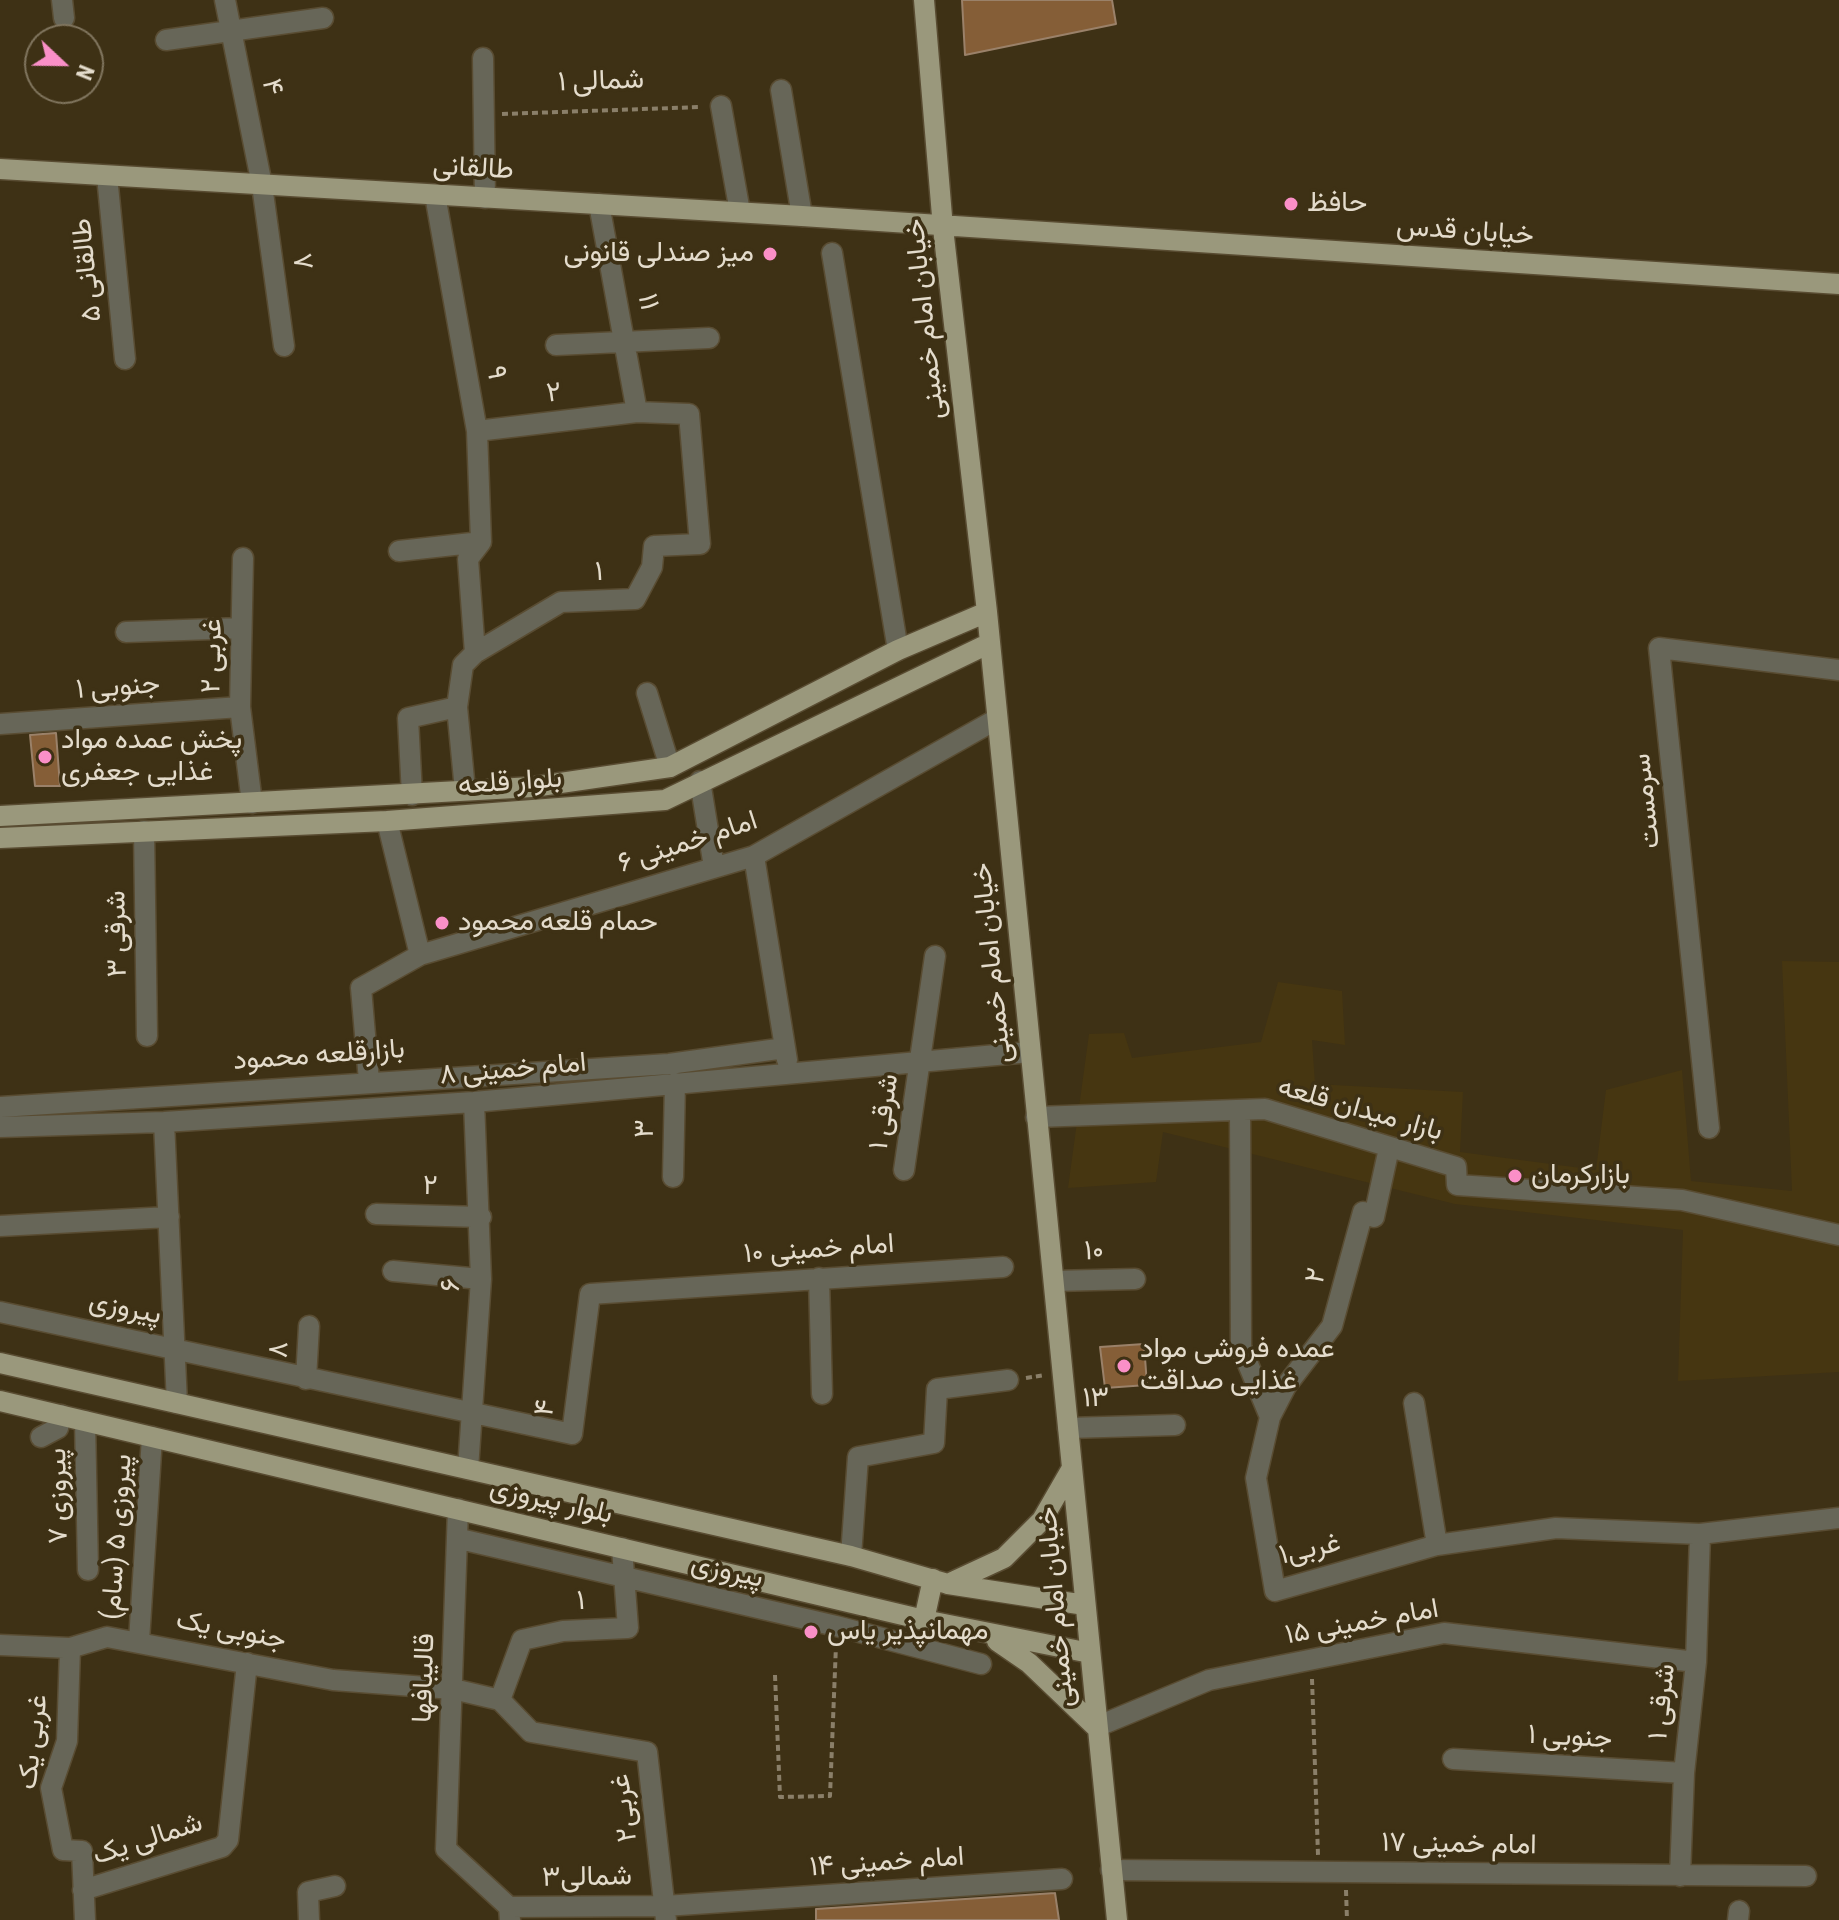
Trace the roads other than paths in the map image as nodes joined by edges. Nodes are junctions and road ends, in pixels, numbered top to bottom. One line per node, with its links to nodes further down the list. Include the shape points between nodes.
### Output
1 (225, 0): 4 (street, ۴)
2 (924, 0): 17 (main road, خیابان امام خمینی)
3 (323, 18): 4 (street)
4 (230, 29): 5 (street); 11 (street, ۴)
5 (166, 40)
6 (483, 58): 13 (street)
7 (781, 90): 16 (street)
8 (721, 106): 15 (street)
9 (0, 169): 10 (main road, طالقانی)
10 (107, 176): 11 (main road, طالقانی); 24 (street, طالقانی ۵)
11 (262, 185): 12 (main road, طالقانی); 23 (street, ۷)
12 (435, 195): 13 (main road, طالقانی); 26 (street, ۹)
13 (485, 198): 14 (main road, طالقانی)
14 (599, 204): 15 (main road, طالقانی); 21 (street, ۱۱)
15 (740, 212): 16 (main road, طالقانی)
16 (802, 216): 17 (main road, طالقانی)
17 (943, 228): 19 (main road, خیابان قدس); 31 (main road, خیابان امام خمینی)
18 (832, 253): 35 (street)
19 (1839, 284)
20 (709, 338): 21 (street)
21 (626, 341): 22 (street); 25 (street, ۱۱)
22 (556, 345)
23 (284, 346)
24 (125, 359)
25 (637, 412): 26 (street, ۲); 28 (street, ۲, via 689,414)
26 (477, 431): 27 (street, ۹)
27 (481, 542): 29 (street); 36 (street, via 468,559)
28 (700, 544): 36 (street, ۱, via 654,546 652,567 635,599 561,602)
29 (399, 551)
30 (243, 558): 32 (street, ۲ غربی)
31 (987, 612): 34 (main road, خیابان امام خمینی); 35 (main road, بلوار قلعه)
32 (241, 628): 33 (street); 39 (street, ۲ غربی)
33 (126, 632)
34 (990, 643): 41 (main road, خیابان امام خمینی); 44 (main road, بلوار قلعه)
35 (898, 650): 43 (main road, بلوار قلعه)
36 (475, 653): 40 (street, via 463,665)
37 (1839, 670): 69 (street, سرمست, via 1659,648)
38 (647, 693): 43 (street)
39 (240, 707): 42 (street, ۱ جنوبی); 47 (street, ۲ غربی)
40 (457, 707): 45 (street); 46 (street, via 408,718)
41 (997, 719): 52 (street, امام خمینی ۶); 58 (main road, خیابان امام خمینی)
42 (0, 724)
43 (670, 767): 45 (main road, بلوار قلعه, via 533,787)
44 (700, 781): 49 (main road, بلوار قلعه, via 665,800); 53 (street)
45 (465, 790): 46 (main road, بلوار قلعه)
46 (412, 795): 47 (main road, بلوار قلعه)
47 (252, 803): 48 (main road, بلوار قلعه)
48 (0, 816)
49 (387, 821): 50 (main road, بلوار قلعه); 54 (street)
50 (144, 831): 51 (main road, بلوار قلعه); 56 (street, ۳ شرقی)
51 (0, 838)
52 (754, 856): 53 (street, امام خمینی ۶); 57 (street)
53 (714, 867): 54 (street, امام خمینی ۶)
54 (420, 955): 61 (street, امام خمینی ۶, via 361,988)
55 (935, 956): 59 (street, ۱ شرقی)
56 (147, 1036)
57 (785, 1048): 60 (street); 61 (street, بازارقلعه محمود, via 669,1064)
58 (1030, 1052): 59 (street, امام خمینی ۸); 66 (main road, خیابان امام خمینی)
59 (920, 1061): 60 (street, امام خمینی ۸); 71 (street, ۱ شرقی)
60 (788, 1072): 62 (street, امام خمینی ۸)
61 (369, 1081): 64 (street, بازارقلعه محمود)
62 (675, 1083): 63 (street, امام خمینی ۸); 72 (street, ۳)
63 (474, 1102): 67 (street, امام خمینی ۸); 75 (street, ۶)
64 (0, 1107)
65 (1240, 1110): 66 (street, بازار میدان قلعه); 70 (street, بازار میدان قلعه, via 1265,1109); 97 (street, via 1241,1347)
66 (1036, 1117): 83 (main road, خیابان امام خمینی)
67 (164, 1122): 68 (street, امام خمینی ۸); 74 (street)
68 (0, 1127)
69 (1709, 1128)
70 (1389, 1148): 77 (street, بازار میدان قلعه, via 1456,1167 1457,1185 1682,1200); 97 (street, ۲, via 1374,1217 1363,1212 1332,1326 1286,1386)
71 (904, 1170)
72 (673, 1177)
73 (376, 1214): 75 (street, ۲)
74 (169, 1217): 76 (street); 87 (street)
75 (481, 1217): 81 (street, ۶)
76 (0, 1226)
77 (1839, 1235)
78 (1003, 1267): 80 (street, امام خمینی ۱۰)
79 (393, 1271): 81 (street)
80 (819, 1278): 84 (street, امام خمینی ۱۰); 91 (street)
81 (481, 1279): 95 (street, ۶)
82 (1135, 1279): 83 (street, ۱۰)
83 (1054, 1281): 100 (main road, خیابان امام خمینی)
84 (590, 1294): 95 (street, ۴, via 572,1434)
85 (0, 1312): 87 (street, پیروزی)
86 (309, 1326): 89 (street, ۸)
87 (175, 1348): 89 (street, پیروزی); 93 (street)
88 (0, 1363): 93 (main road, بلوار پیروزی)
89 (306, 1379): 95 (street, پیروزی)
90 (1008, 1380): 111 (street, via 937,1389 934,1443 858,1457)
91 (822, 1394)
92 (0, 1401): 96 (main road, بلوار پیروزی)
93 (177, 1403): 104 (main road, بلوار پیروزی)
94 (1414, 1403): 109 (street)
95 (473, 1414): 104 (street, ۶)
96 (61, 1415): 98 (main road, بلوار پیروزی); 101 (street, via 58,1428)
97 (1270, 1417): 109 (street, غربی۱, via 1256,1478 1275,1591)
98 (85, 1421): 102 (main road, بلوار پیروزی); 112 (street, پیروزی ۷)
99 (1175, 1425): 100 (street, ۱۳)
100 (1068, 1428): 103 (main road, خیابان امام خمینی)
101 (41, 1437)
102 (152, 1437): 105 (main road, بلوار پیروزی); 118 (street, پیروزی ۵ (سام))
103 (1072, 1468): 114 (main road, via 1042,1520 1004,1558); 115 (main road, خیابان امام خمینی)
104 (468, 1469): 111 (main road, بلوار پیروزی)
105 (458, 1509): 108 (street, قالیبافها); 110 (main road, بلوار پیروزی)
106 (1839, 1518): 107 (street, غربی۱)
107 (1700, 1534): 109 (street, غربی۱, via 1556,1528); 122 (street, ۱ شرقی)
108 (460, 1539): 113 (street, پیروزی); 125 (street, قالیبافها)
109 (1437, 1545)
110 (622, 1548): 113 (street, ۱); 116 (main road, بلوار پیروزی)
111 (851, 1556): 114 (main road, بلوار پیروزی)
112 (88, 1570)
113 (622, 1577): 124 (street, پیروزی); 126 (street, ۱, via 628,1628 563,1631 522,1640)
114 (940, 1582): 115 (main road, بلوار پیروزی); 116 (main road)
115 (1085, 1605): 121 (main road, خیابان امام خمینی)
116 (924, 1620): 117 (main road, بلوار پیروزی)
117 (979, 1632): 121 (main road, بلوار پیروزی); 127 (main road, via 1012,1648)
118 (139, 1641): 120 (street, جنوبی یک, via 107,1637); 123 (street, جنوبی یک)
119 (0, 1645): 120 (street, جنوبی یک)
120 (70, 1648): 135 (street, غربی یک, via 67,1741 51,1788 63,1850 82,1851)
121 (1090, 1653): 127 (main road, خیابان امام خمینی)
122 (1696, 1662): 127 (street, امام خمینی ۱۵, via 1444,1633 1209,1680); 129 (street, ۱ شرقی)
123 (247, 1663): 125 (street, جنوبی یک, via 333,1680); 135 (street, شمالی یک, via 228,1840 222,1847)
124 (981, 1664)
125 (453, 1689): 126 (street, جنوبی یک); 137 (street, قالیبافها, via 446,1849)
126 (500, 1700): 136 (street, غربی۲, via 531,1732 647,1752)
127 (1096, 1727): 130 (main road, خیابان امام خمینی)
128 (1453, 1759): 129 (street, ۱ جنوبی)
129 (1684, 1773): 131 (street, ۱ شرقی)
130 (1111, 1870): 131 (street, امام خمینی ۱۷); 140 (main road, خیابان امام خمینی)
131 (1680, 1876): 132 (street, امام خمینی ۱۷)
132 (1806, 1876)
133 (1062, 1879): 136 (street, امام خمینی ۱۴)
134 (335, 1886): 139 (street, via 308,1892)
135 (83, 1890): 138 (street, غربی یک)
136 (666, 1913): 137 (street, شمالی۳)
137 (510, 1914)
138 (85, 1920)
139 (309, 1920)
140 (1117, 1920)

